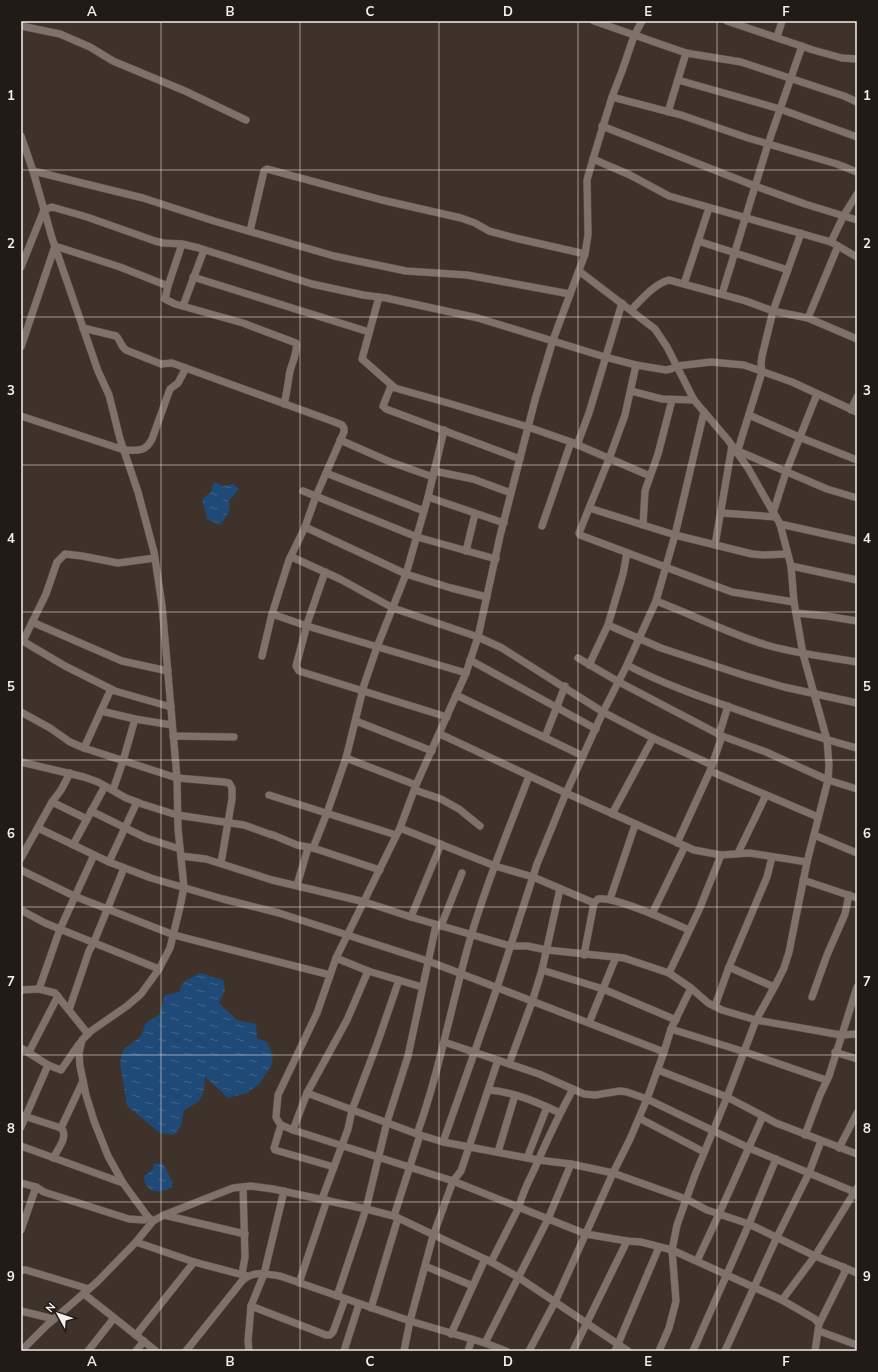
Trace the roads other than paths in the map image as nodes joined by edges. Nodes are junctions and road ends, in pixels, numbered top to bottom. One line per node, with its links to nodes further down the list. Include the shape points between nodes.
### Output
1 (594, 21): 6 (street)
2 (642, 21): 6 (street)
3 (727, 21): 7 (street)
4 (782, 21): 7 (street)
5 (21, 26): 17 (street, via 60,34 113,61)
6 (634, 36): 9 (street); 13 (street)
7 (776, 37): 8 (street)
8 (802, 46): 10 (street, via 842,58); 11 (street)
9 (686, 53): 11 (street, via 741,62); 12 (street)
10 (857, 59)
11 (791, 79): 14 (street); 15 (street)
12 (678, 80): 15 (street); 16 (street)
13 (612, 96): 16 (street); 18 (street)
14 (857, 102)
15 (780, 109): 20 (street); 21 (street)
16 (668, 112): 21 (street)
17 (246, 120)
18 (602, 126): 22 (street); 25 (street)
19 (21, 136): 23 (street)
20 (857, 137)
21 (768, 144): 24 (street); 25 (street)
22 (593, 159): 27 (street, via 669,196); 40 (street, via 587,180 588,235)
23 (33, 171): 28 (street); 32 (street, via 143,198)
24 (857, 172)
25 (755, 186): 29 (street); 30 (street)
26 (857, 195): 29 (street)
27 (709, 208): 30 (street); 34 (street)
28 (44, 210): 35 (street, via 52,207 163,243); 37 (street); 42 (street)
29 (844, 216): 31 (street); 36 (street)
30 (745, 218): 33 (street); 39 (street)
31 (857, 220)
32 (250, 231): 40 (street, via 264,171 267,169 461,218 489,231); 48 (street, via 334,256 406,271 467,275)
33 (801, 234): 36 (street); 43 (street)
34 (698, 241): 39 (street); 46 (street)
35 (182, 244): 38 (street); 47 (street)
36 (834, 244): 41 (street); 55 (street)
37 (55, 246): 47 (street); 56 (street); 60 (street)
38 (204, 250): 45 (street); 50 (street, via 312,284)
39 (734, 252): 43 (street); 49 (street)
40 (585, 254): 44 (street)
41 (857, 257)
42 (21, 267)
43 (788, 270): 54 (street)
44 (579, 271): 48 (street); 51 (street)
45 (193, 277): 52 (street); 57 (street)
46 (684, 284): 49 (street); 53 (street, via 669,280 662,282)
47 (168, 286): 52 (street, via 165,299)
48 (570, 294): 59 (street)
49 (722, 294): 54 (street)
50 (379, 297): 57 (street); 59 (street, via 478,318)
51 (622, 303): 53 (street); 61 (street)
52 (184, 306): 72 (street, via 243,323 296,343)
53 (631, 310): 63 (street, via 655,329)
54 (773, 310): 55 (street); 65 (street, via 762,356)
55 (808, 318): 58 (street)
56 (83, 328): 64 (street, via 116,336 126,350 161,364 172,363); 82 (street, via 109,395)
57 (369, 332): 66 (street, via 362,359)
58 (857, 339)
59 (553, 340): 61 (street); 77 (street)
60 (21, 347)
61 (605, 357): 62 (street); 81 (street, via 589,413)
62 (636, 365): 63 (street, via 666,370); 67 (street)
63 (677, 366): 65 (street, via 711,362 744,365); 71 (street)
64 (186, 368): 72 (street); 82 (street, via 178,383 170,389 148,447 141,450)
65 (762, 372): 68 (street); 75 (street)
66 (391, 386): 77 (street); 78 (street, via 383,406 386,409)
67 (631, 391): 70 (street); 85 (street)
68 (817, 394): 73 (street); 79 (street)
69 (857, 397): 73 (street)
70 (672, 400): 71 (street); 90 (street)
71 (694, 400): 74 (street)
72 (284, 404): 80 (street, via 342,426 344,432)
73 (854, 411)
74 (704, 412): 83 (street); 105 (street)
75 (749, 415): 79 (street); 83 (street)
76 (21, 416): 82 (street)
77 (528, 427): 81 (street); 84 (street)
78 (444, 430): 84 (street); 89 (street)
79 (799, 437): 86 (street); 87 (street)
80 (340, 440): 88 (street); 89 (street, via 388,461)
81 (574, 443): 85 (street); 103 (street)
82 (124, 450): 112 (street)
83 (735, 450): 87 (street); 98 (street); 100 (street)
84 (520, 459): 92 (street)
85 (609, 459): 90 (street); 96 (street)
86 (857, 460)
87 (786, 472): 95 (street); 100 (street)
88 (326, 473): 93 (street); 97 (street)
89 (434, 474): 92 (street, via 473,479); 94 (street)
90 (650, 476): 102 (street, via 645,495)
91 (303, 491): 93 (street)
92 (511, 493): 101 (street)
93 (316, 496): 104 (street); 106 (street)
94 (428, 497): 97 (street); 99 (street)
95 (857, 498)
96 (589, 508): 102 (street); 110 (street, via 580,535)
97 (424, 511): 106 (street)
98 (722, 513): 100 (street); 108 (street)
99 (475, 514): 101 (street); 109 (street)
100 (777, 518): 107 (street); 111 (street)
101 (504, 523): 114 (street)
102 (643, 525): 105 (street)
103 (542, 526)
104 (305, 527): 113 (street); 118 (street)
105 (675, 536): 108 (street); 116 (street)
106 (417, 537): 109 (street); 118 (street)
107 (857, 541)
108 (715, 545): 111 (street, via 752,554)
109 (466, 551): 114 (street)
110 (627, 553): 116 (street); 128 (street)
111 (787, 554): 115 (street)
112 (155, 558): 127 (street, via 118,563 65,554 57,562 46,594); 141 (street)
113 (290, 558): 117 (street); 125 (street)
114 (496, 559): 120 (street)
115 (791, 566): 119 (street); 122 (street)
116 (667, 567): 121 (street); 122 (street, via 732,592)
117 (324, 572): 123 (street); 129 (street)
118 (406, 574): 120 (street); 123 (street)
119 (857, 580)
120 (488, 597): 130 (street)
121 (656, 601): 131 (street); 134 (street, via 742,637)
122 (794, 602): 124 (street)
123 (393, 608): 130 (street); 133 (street)
124 (796, 613): 126 (street); 134 (street)
125 (272, 614): 129 (street); 135 (street)
126 (857, 621)
127 (32, 622): 132 (street); 141 (street, via 122,661)
128 (608, 625): 131 (street); 139 (street)
129 (307, 626): 133 (street); 146 (street, via 297,669)
130 (478, 636): 137 (street); 144 (street)
131 (640, 638): 140 (street); 147 (street, via 712,665)
132 (22, 640): 145 (street)
133 (377, 648): 142 (street, via 399,652); 146 (street)
134 (803, 654): 138 (street); 147 (street)
135 (262, 656)
136 (578, 658): 139 (street)
137 (470, 660): 142 (street); 152 (street)
138 (857, 662)
139 (590, 665): 143 (street)
140 (627, 665): 143 (street); 150 (street, via 658,680)
141 (168, 671): 151 (street)
142 (466, 673): 148 (street)
143 (619, 682): 155 (street); 163 (street)
144 (565, 686): 152 (street); 155 (street)
145 (111, 690): 151 (street); 153 (street)
146 (363, 690): 156 (street); 158 (street)
147 (813, 693): 149 (street); 167 (street)
148 (456, 695): 156 (street); 165 (street)
149 (857, 703)
150 (728, 706): 163 (street); 167 (street)
151 (171, 707): 159 (street)
152 (556, 707): 160 (street); 165 (street)
153 (101, 711): 157 (street); 168 (street)
154 (21, 712): 168 (street)
155 (603, 712): 160 (street); 166 (street)
156 (447, 717): 161 (street)
157 (135, 719): 159 (street); 173 (street)
158 (356, 721): 170 (street); 172 (street)
159 (172, 725): 162 (street)
160 (596, 729): 171 (street)
161 (440, 734): 170 (street); 177 (street)
162 (173, 736): 164 (street); 178 (street)
163 (721, 736): 175 (street); 179 (street, via 766,752)
164 (234, 737)
165 (545, 737): 171 (street)
166 (654, 738): 175 (street); 191 (street)
167 (827, 740): 169 (street); 179 (street)
168 (84, 748): 173 (street)
169 (857, 748)
170 (432, 751): 181 (street)
171 (583, 756): 184 (street)
172 (346, 758): 181 (street); 190 (street)
173 (123, 761): 178 (street); 183 (street)
174 (21, 762): 176 (street)
175 (711, 768): 186 (street); 203 (street)
176 (70, 773): 180 (street); 187 (street)
177 (529, 776): 184 (street); 218 (street)
178 (177, 778): 192 (street); 195 (street, via 229,783 232,788 232,799)
179 (828, 780): 182 (street); 193 (street)
180 (105, 786): 183 (street); 189 (street)
181 (416, 788): 197 (street, via 459,809); 199 (street)
182 (857, 789)
183 (113, 790): 188 (street)
184 (566, 793): 191 (street); 223 (street)
185 (269, 795): 190 (street)
186 (766, 795): 193 (street); 209 (street)
187 (52, 802): 194 (street); 198 (street)
188 (137, 802): 192 (street); 200 (street)
189 (91, 812): 194 (street); 200 (street)
190 (327, 813): 201 (street); 207 (street)
191 (612, 814): 196 (street)
192 (177, 815): 195 (street); 208 (street)
193 (818, 817): 202 (street)
194 (87, 819): 205 (street)
195 (228, 822): 207 (street); 217 (street)
196 (635, 825): 203 (street); 231 (street)
197 (480, 826)
198 (38, 828): 205 (street); 214 (street)
199 (400, 828): 201 (street); 204 (street)
200 (124, 829): 208 (street); 215 (street)
201 (396, 835): 221 (street)
202 (814, 835): 210 (street); 216 (street)
203 (677, 843): 206 (street)
204 (440, 844): 218 (street); 237 (street)
205 (73, 845): 211 (street)
206 (685, 846): 212 (street); 236 (street)
207 (311, 848): 221 (street); 225 (street)
208 (181, 852): 217 (street); 226 (street)
209 (738, 853): 212 (street); 213 (street)
210 (857, 853)
211 (94, 855): 215 (street); 229 (street)
212 (721, 855): 240 (street)
213 (772, 856): 216 (street); 251 (street, via 765,882)
214 (21, 858)
215 (109, 862): 219 (street)
216 (807, 862): 224 (street)
217 (221, 863): 225 (street, via 272,880)
218 (495, 866): 223 (street); 243 (street)
219 (124, 868): 226 (street); 235 (street)
220 (21, 870): 229 (street)
221 (380, 870): 232 (street)
222 (462, 873): 238 (street)
223 (533, 877): 227 (street); 245 (street)
224 (803, 880): 228 (street); 260 (street, via 789,952)
225 (297, 885): 232 (street)
226 (184, 887): 241 (street); 242 (street)
227 (560, 889): 233 (street); 246 (street)
228 (849, 895): 230 (street); 268 (street, via 845,914)
229 (74, 896): 235 (street); 239 (street)
230 (857, 898)
231 (610, 899): 233 (street, via 598,899); 236 (street)
232 (364, 902): 237 (street); 242 (street)
233 (594, 903): 247 (street)
234 (21, 910): 239 (street)
235 (107, 910): 241 (street); 244 (street)
236 (652, 914): 240 (street)
237 (410, 918): 238 (street)
238 (438, 926): 243 (street); 250 (street)
239 (60, 929): 244 (street); 264 (street)
240 (689, 930): 255 (street)
241 (174, 935): 252 (street); 257 (street)
242 (348, 935): 249 (street); 250 (street)
243 (471, 935): 245 (street); 256 (street)
244 (94, 942): 252 (street); 271 (street)
245 (510, 946): 246 (street); 262 (street)
246 (547, 950): 247 (street); 253 (street)
247 (584, 954): 248 (street)
248 (616, 957): 255 (street); 265 (street)
249 (336, 958): 254 (street); 257 (street)
250 (428, 961): 256 (street); 259 (street)
251 (728, 967): 260 (street); 270 (street)
252 (159, 969): 276 (street, via 141,994)
253 (542, 970): 265 (street); 269 (street)
254 (368, 971): 258 (street); 296 (street, via 347,1020)
255 (669, 973): 263 (street)
256 (461, 974): 262 (street); 280 (street)
257 (330, 975): 308 (street, via 317,1012 278,1095 276,1117)
258 (400, 980): 259 (street); 301 (street)
259 (422, 987): 307 (street, via 408,1056)
260 (774, 987): 273 (street)
261 (857, 987): 278 (street)
262 (497, 988): 269 (street); 283 (street)
263 (691, 988): 270 (street); 272 (street)
264 (39, 989): 266 (street); 267 (street)
265 (603, 989): 272 (street); 274 (street)
266 (21, 990)
267 (58, 996): 271 (street); 282 (street)
268 (812, 997)
269 (532, 1002): 274 (street); 289 (street)
270 (715, 1006): 273 (street)
271 (69, 1010): 276 (street)
272 (676, 1020): 275 (street)
273 (756, 1020): 278 (street); 285 (street)
274 (589, 1023): 284 (street)
275 (671, 1029): 284 (street); 285 (street)
276 (88, 1034): 279 (street)
277 (857, 1034): 278 (street)
278 (841, 1035): 286 (street)
279 (82, 1040): 290 (street, via 61,1070); 292 (street, via 79,1053)
280 (444, 1042): 283 (street); 313 (street)
281 (21, 1048): 282 (street)
282 (29, 1052): 290 (street)
283 (474, 1052): 288 (street); 316 (street)
284 (664, 1052): 291 (street)
285 (744, 1052): 293 (street); 298 (street)
286 (835, 1052): 287 (street); 293 (street)
287 (857, 1059)
288 (498, 1060): 289 (street); 295 (street)
289 (510, 1064): 294 (street)
290 (48, 1065): 304 (street)
291 (658, 1070): 298 (street); 299 (street)
292 (83, 1080): 310 (street); 337 (street, via 94,1121 108,1156)
293 (826, 1080): 314 (street)
294 (573, 1089): 299 (street, via 595,1095 620,1091); 302 (street)
295 (489, 1090): 297 (street); 319 (street)
296 (307, 1093): 301 (street); 311 (street)
297 (515, 1095): 300 (street); 322 (street)
298 (727, 1097): 305 (street); 312 (street)
299 (647, 1099): 306 (street); 312 (street)
300 (547, 1107): 302 (street); 327 (street)
301 (352, 1110): 307 (street); 318 (street)
302 (560, 1113): 329 (street)
303 (857, 1113): 321 (street)
304 (23, 1116): 309 (street); 310 (street)
305 (763, 1116): 314 (street); 320 (street)
306 (639, 1118): 323 (street); 333 (street)
307 (387, 1122): 313 (street); 325 (street)
308 (281, 1125): 311 (street); 331 (street, via 275,1150)
309 (21, 1127)
310 (61, 1128): 326 (street, via 65,1135)
311 (293, 1130): 318 (street)
312 (712, 1131): 320 (street); 323 (street)
313 (418, 1134): 316 (street); 332 (street)
314 (805, 1135): 315 (street)
315 (821, 1141): 321 (street); 334 (street)
316 (443, 1142): 319 (street)
317 (21, 1146): 326 (street)
318 (342, 1146): 325 (street); 331 (street)
319 (469, 1147): 322 (street); 335 (street, via 461,1171)
320 (749, 1148): 328 (street); 346 (street)
321 (839, 1148): 324 (street)
322 (498, 1152): 327 (street)
323 (704, 1152): 342 (street)
324 (857, 1154)
325 (379, 1157): 332 (street); 345 (street)
326 (53, 1158): 337 (street)
327 (527, 1158): 329 (street)
328 (776, 1159): 334 (street); 351 (street)
329 (538, 1160): 330 (street); 344 (street)
330 (570, 1164): 333 (street); 350 (street)
331 (334, 1167): 343 (street)
332 (410, 1168): 335 (street); 348 (street)
333 (613, 1173): 342 (street); 354 (street)
334 (809, 1173): 341 (street); 356 (street)
335 (453, 1181): 344 (street); 355 (street)
336 (21, 1183): 338 (street)
337 (123, 1183): 349 (street)
338 (36, 1186): 349 (street, via 44,1192 129,1219); 352 (street)
339 (243, 1187): 340 (street); 347 (street, via 233,1188); 353 (street)
340 (284, 1191): 343 (street); 369 (street)
341 (856, 1191): 361 (street)
342 (686, 1198): 346 (street); 360 (street)
343 (325, 1200): 345 (street); 373 (street)
344 (519, 1207): 350 (street); 362 (street)
345 (366, 1208): 348 (street); 377 (street)
346 (719, 1214): 351 (street); 363 (street)
347 (164, 1215): 349 (street); 353 (street)
348 (396, 1217): 355 (street); 383 (street)
349 (151, 1219): 358 (street)
350 (548, 1219): 354 (street); 372 (street)
351 (749, 1224): 356 (street); 371 (street)
352 (21, 1230)
353 (245, 1234): 370 (street)
354 (586, 1234): 357 (street); 380 (street)
355 (433, 1236): 362 (street); 365 (street)
356 (777, 1238): 361 (street); 375 (street)
357 (627, 1241): 359 (street); 388 (street)
358 (136, 1242): 364 (street); 376 (street)
359 (659, 1247): 360 (street); 396 (street)
360 (672, 1250): 363 (street); 410 (street, via 676,1302)
361 (815, 1256): 366 (street); 379 (street)
362 (488, 1261): 372 (street); 374 (street)
363 (697, 1261): 371 (street)
364 (194, 1262): 370 (street); 391 (street)
365 (425, 1266): 374 (street); 387 (street)
366 (843, 1268): 368 (street); 389 (street, via 844,1272)
367 (21, 1270): 376 (street)
368 (857, 1273)
369 (264, 1274): 370 (street); 373 (street, via 280,1276); 382 (street)
370 (245, 1275): 402 (street)
371 (726, 1275): 375 (street); 411 (street)
372 (518, 1277): 380 (street); 394 (street)
373 (299, 1283): 377 (street)
374 (473, 1286): 390 (street)
375 (754, 1287): 379 (street); 412 (street)
376 (86, 1291): 385 (street); 386 (street)
377 (337, 1296): 378 (street)
378 (345, 1299): 381 (street); 382 (street, via 330,1335)
379 (782, 1300): 389 (street, via 815,1319)
380 (555, 1302): 388 (street); 407 (street)
381 (360, 1304): 383 (street); 403 (street)
382 (251, 1306): 397 (street, via 248,1341)
383 (371, 1308): 387 (street)
384 (21, 1311): 386 (street)
385 (114, 1318): 391 (street); 399 (street)
386 (54, 1319): 398 (street)
387 (410, 1321): 390 (street); 404 (street)
388 (587, 1324): 396 (street); 408 (street)
389 (819, 1328): 395 (street); 413 (street)
390 (452, 1334): 392 (street)
391 (136, 1335): 393 (street)
392 (472, 1340): 394 (street); 405 (street)
393 (144, 1341): 400 (street); 401 (street)
394 (485, 1343): 406 (street)
395 (857, 1345)
396 (617, 1348): 409 (street)
397 (251, 1350)
398 (22, 1351)
399 (88, 1351)
400 (136, 1351)
401 (156, 1351)
402 (186, 1351)
403 (344, 1351)
404 (404, 1351)
405 (468, 1351)
406 (506, 1351)
407 (529, 1351)
408 (573, 1351)
409 (628, 1351)
410 (659, 1351)
411 (693, 1351)
412 (725, 1351)
413 (815, 1351)

